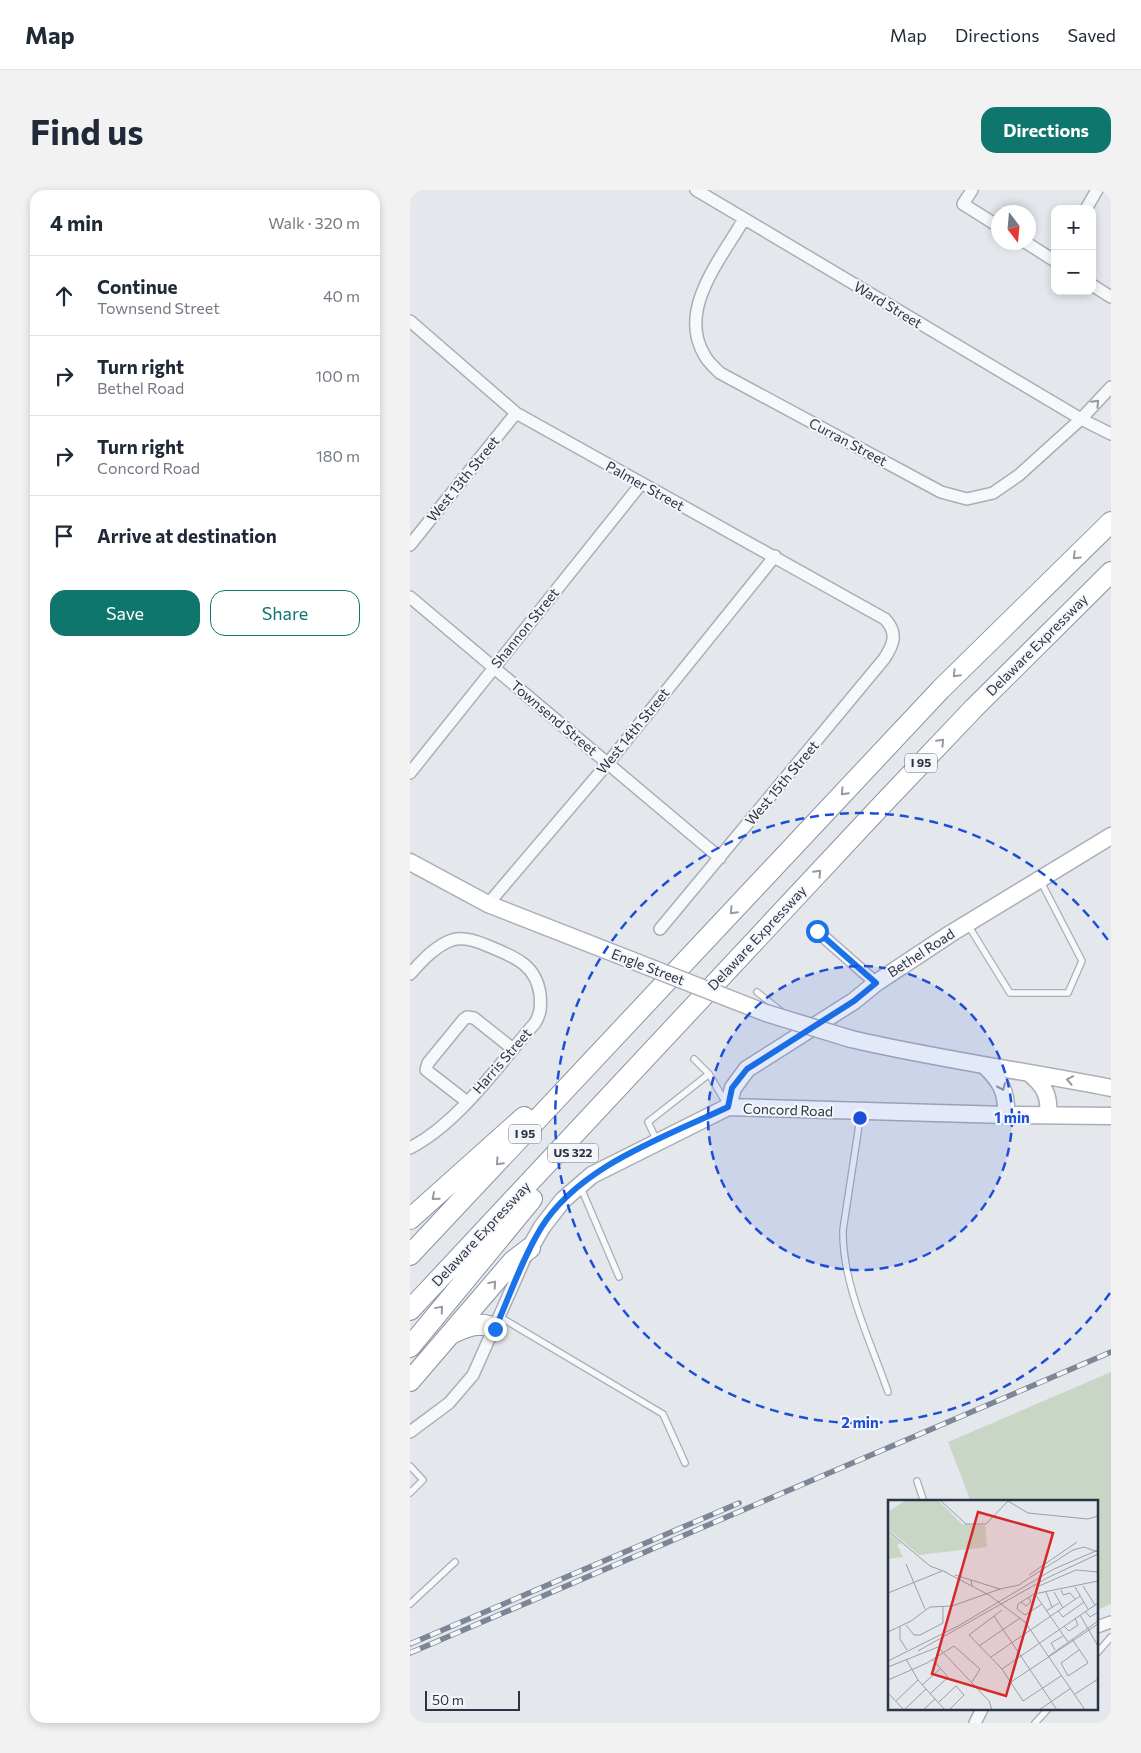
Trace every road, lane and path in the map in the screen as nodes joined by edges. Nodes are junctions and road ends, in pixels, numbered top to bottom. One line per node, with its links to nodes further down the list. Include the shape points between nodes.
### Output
1 (696, 190): 5 (street, Ward Street)
2 (972, 190): 6 (street, via 964,204)
3 (1097, 190): 4 (street)
4 (1088, 205)
5 (744, 219): 14 (street, Ward Street); 14 (street, Curran Street, via 703,289 695,313 696,336 704,356 720,373 941,492 967,499 993,493 1019,475)
6 (991, 221)
7 (1036, 249): 8 (street)
8 (1051, 258)
9 (1096, 288): 10 (street)
10 (1111, 298)
11 (410, 321): 13 (street, Palmer Street)
12 (1111, 388): 14 (street, Curran Street, one-way to 12)
13 (516, 413): 16 (street, Palmer Street); 18 (street, West 13th Street)
14 (1081, 419): 15 (street, Ward Street)
15 (1111, 434)
16 (641, 484): 19 (street, Palmer Street); 23 (street, Shannon Street)
17 (1111, 522): 38 (highway, I 95, one-way to 38, via 947,683)
18 (410, 544)
19 (775, 556): 22 (street, Palmer Street, via 885,618); 24 (street, West 14th Street)
20 (1111, 572): 34 (highway, Delaware Expressway / I 95, one-way to 20, via 974,708)
21 (410, 597): 23 (street, Townsend Street)
22 (893, 631): 27 (street, West 15th Street, via 893,644 884,660)
23 (494, 667): 24 (street, Townsend Street); 25 (street, Shannon Street)
24 (608, 763): 27 (street, Townsend Street); 30 (street, West 14th Street)
25 (410, 773)
26 (1111, 836): 29 (street, Bethel Road)
27 (720, 858): 32 (street, West 15th Street)
28 (410, 862): 30 (street, Engle Street)
29 (1039, 878): 31 (street, Bethel Road); 31 (lane, via 1082,961 1068,992 1010,993)
30 (488, 904): 42 (street, Engle Street, bridge, via 766,1013 851,1039)
31 (967, 923): 36 (street, Bethel Road)
32 (660, 929)
33 (817, 931): 36 (street)
34 (737, 960): 59 (highway, Delaware Expressway / I 95); 62 (highway, US 322, one-way to 34, via 546,1182 648,1072)
35 (410, 974): 40 (street, Harris Street, via 430,953 454,940 480,943 529,967 539,985 541,1010 535,1023)
36 (876, 983): 39 (street, Bethel Road)
37 (757, 992): 39 (lane)
38 (639, 1011): 55 (highway, one-way to 55); 57 (highway, I 95, one-way to 57)
39 (807, 1031): 47 (street, Bethel Road, via 747,1069 732,1088)
40 (513, 1049): 46 (street, Harris Street); 46 (street, via 474,1018 464,1019 426,1067 428,1072)
41 (694, 1059): 44 (lane)
42 (984, 1065): 43 (street, Engle Street); 49 (street, one-way to 49, via 1004,1089)
43 (1029, 1073): 45 (street, Engle Street, one-way to 43); 50 (street, via 1044,1087 1049,1100)
44 (708, 1074): 47 (lane); 52 (lane, via 648,1122)
45 (1111, 1088)
46 (466, 1101): 53 (street, Harris Street, via 452,1117)
47 (728, 1107): 48 (street, Concord Road); 52 (street, Concord Road)
48 (861, 1112): 49 (street, Concord Road); 64 (lane, via 843,1249 852,1288)
49 (1006, 1115): 50 (street, Concord Road)
50 (1048, 1115): 51 (street, Concord Road)
51 (1111, 1116)
52 (657, 1142): 54 (street, Concord Road)
53 (411, 1146)
54 (579, 1184): 56 (street, Concord Road, via 554,1210); 58 (lane)
55 (410, 1219)
56 (530, 1248): 60 (street, Concord Road); 61 (highway, one-way to 56, via 512,1261)
57 (410, 1255)
58 (620, 1278)
59 (410, 1310)
60 (498, 1323): 61 (highway, via 470,1326); 65 (street, Concord Road, via 478,1367 462,1390); 66 (lane, via 664,1414)
61 (450, 1335): 63 (highway)
62 (410, 1347)
63 (410, 1381)
64 (888, 1392)
65 (410, 1432)
66 (685, 1463)
67 (410, 1466): 69 (lane, via 423,1480)
68 (917, 1481): 70 (lane)
69 (410, 1493)
70 (923, 1500)
71 (455, 1562): 72 (lane)
72 (410, 1604)
73 (1111, 1622): 74 (street)
74 (1098, 1627)
75 (1111, 1637): 76 (lane)
76 (1098, 1652)
77 (982, 1710): 79 (street)
78 (1047, 1710): 80 (lane)
79 (976, 1723)
80 (1036, 1723)

